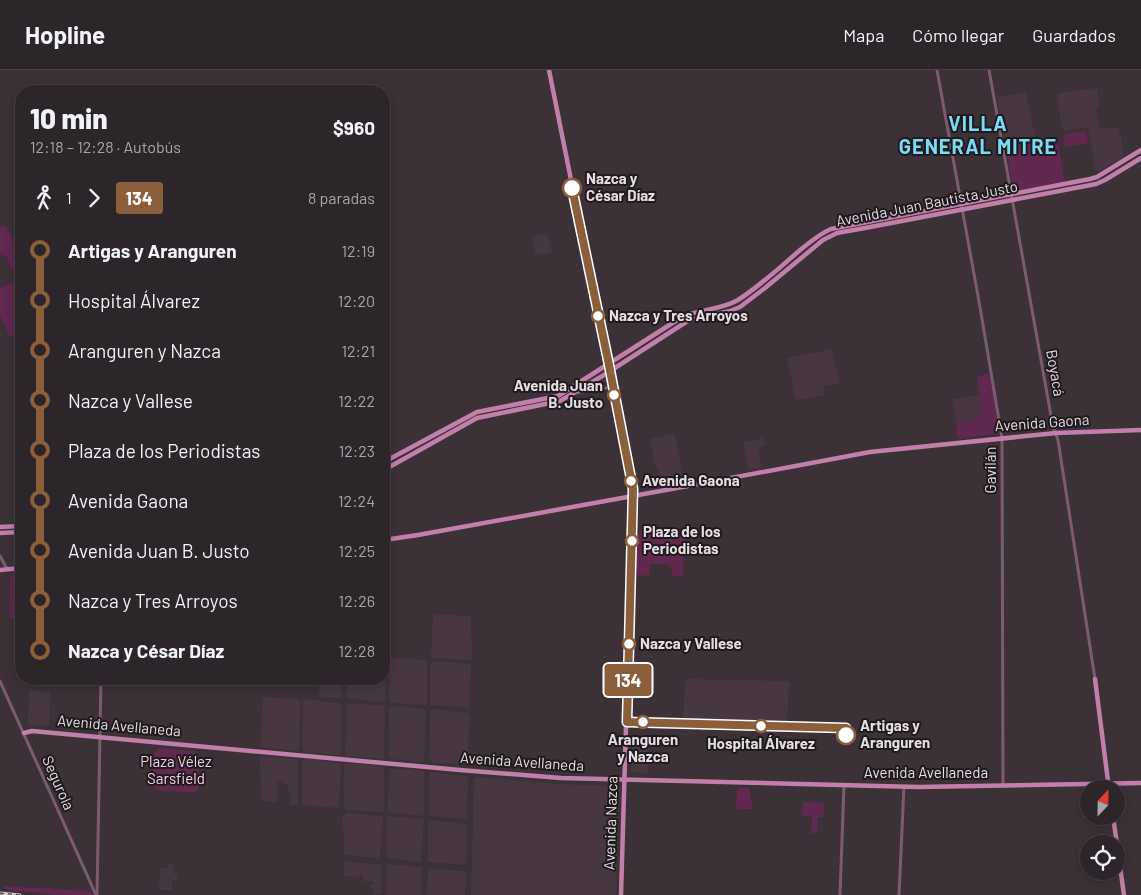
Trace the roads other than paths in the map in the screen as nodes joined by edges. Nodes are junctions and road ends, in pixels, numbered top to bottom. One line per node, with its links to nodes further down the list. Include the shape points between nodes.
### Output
1 (549, 70): 10 (main road, Avenida Nazca)
2 (937, 70): 8 (street, Gavilán)
3 (989, 70): 6 (street, Boyacá)
4 (1141, 150): 6 (main road, Avenida Juan Bautista Justo, via 1095,178)
5 (1141, 158): 7 (main road, Avenida Juan Bautista Justo, via 1096,184)
6 (1011, 194): 7 (street, Boyacá); 8 (main road, Avenida Juan Bautista Justo)
7 (1012, 200): 9 (main road, Avenida Juan Bautista Justo); 15 (street, Boyacá)
8 (961, 203): 9 (street, Gavilán); 10 (main road, Avenida Juan Bautista Justo, via 826,231 736,301 682,317)
9 (962, 209): 11 (main road, Avenida Juan Bautista Justo, via 832,235 740,306 686,322); 16 (street, Gavilán)
10 (608, 364): 11 (main road, Avenida Nazca); 17 (main road, Avenida Juan Bautista Justo, via 558,396 477,412)
11 (610, 371): 12 (main road, Avenida Nazca); 13 (main road, Avenida Juan Bautista Justo)
12 (613, 387): 13 (street); 19 (main road, Avenida Nazca)
13 (574, 394): 18 (main road, Avenida Juan Bautista Justo, via 557,402 477,418)
14 (1141, 430): 15 (main road, Avenida Gaona)
15 (1056, 433): 16 (main road, Avenida Gaona); 29 (street, Boyacá)
16 (1002, 438): 19 (main road, Avenida Gaona, via 857,454); 39 (street, Gavilán)
17 (390, 459)
18 (390, 467)
19 (633, 496): 24 (main road, Avenida Gaona); 34 (main road, Avenida Nazca)
20 (15, 526): 21 (main road)
21 (0, 527)
22 (15, 532): 23 (main road)
23 (0, 533)
24 (390, 539)
25 (0, 556): 27 (street)
26 (15, 568): 27 (main road)
27 (7, 569): 28 (main road)
28 (0, 570)
29 (1095, 679): 35 (main road)
30 (0, 681): 32 (street, Segurola)
31 (101, 685): 33 (street)
32 (24, 734): 33 (main road, Avenida Avellaneda, via 32,731); 44 (street, Segurola)
33 (100, 737): 34 (main road, Avenida Avellaneda, via 471,771); 43 (street)
34 (625, 780): 38 (main road, Avenida Avellaneda); 46 (main road, Avenida Nazca)
35 (1108, 780)
36 (1141, 783): 37 (main road, Avenida Avellaneda)
37 (1125, 784)
38 (844, 785): 40 (main road, Avenida Avellaneda); 47 (street)
39 (1002, 785): 40 (main road, Avenida Avellaneda); 41 (main road, Avenida Avellaneda)
40 (904, 786): 48 (street)
41 (1080, 786)
42 (1114, 825): 49 (main road)
43 (98, 882): 44 (street); 45 (street)
44 (91, 883): 45 (street, Segurola)
45 (97, 895)
46 (621, 895)
47 (840, 895)
48 (899, 895)
49 (1124, 895)

